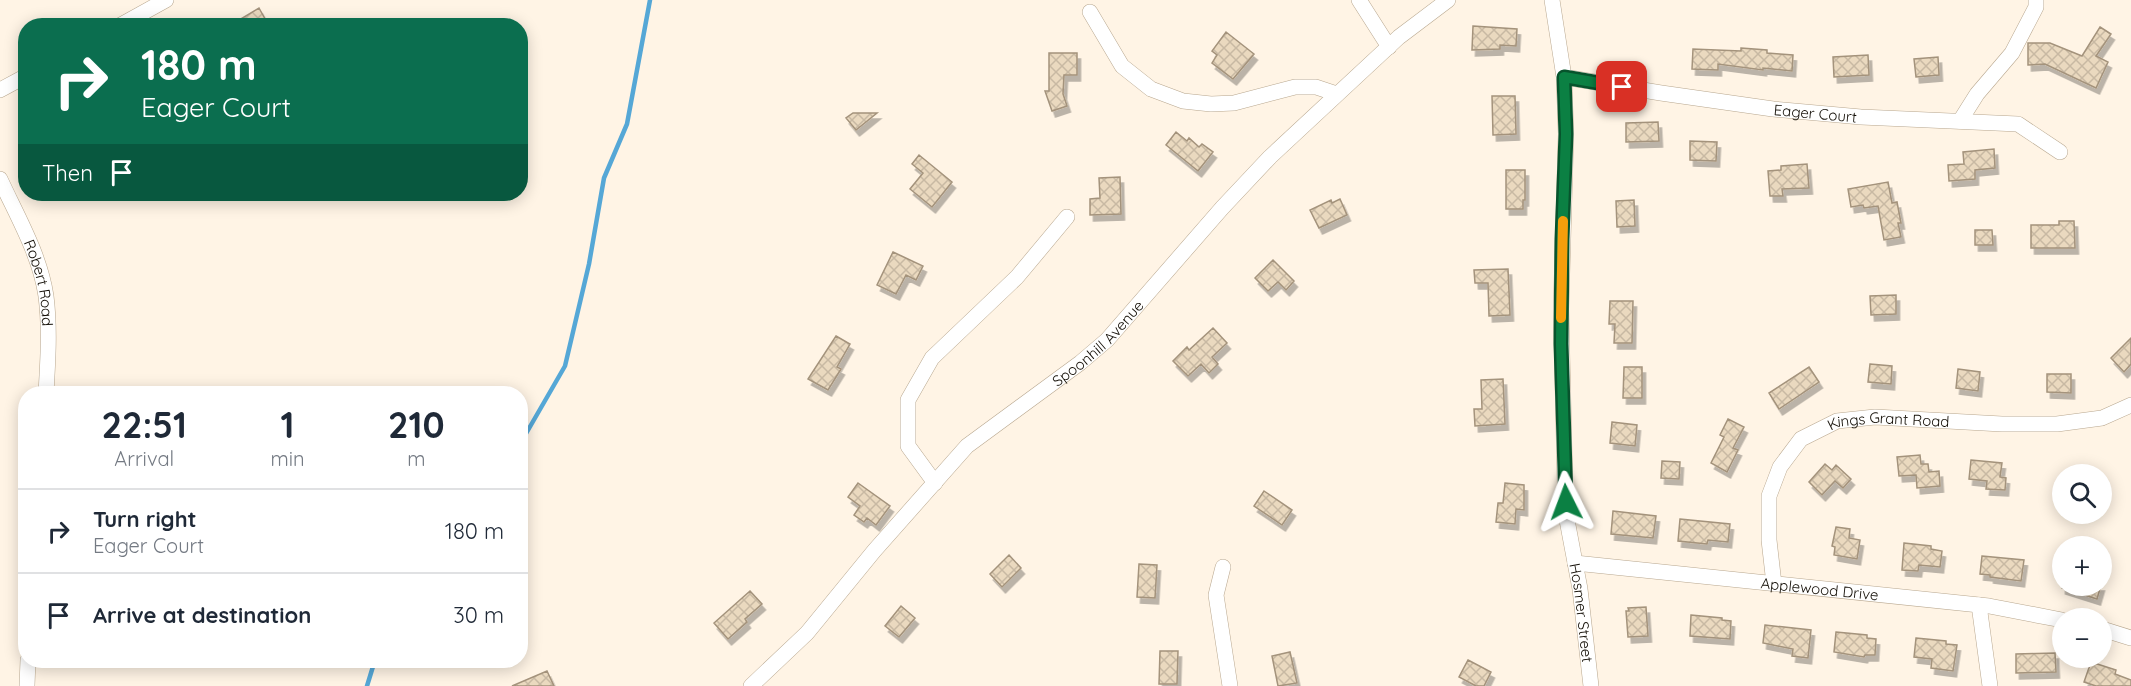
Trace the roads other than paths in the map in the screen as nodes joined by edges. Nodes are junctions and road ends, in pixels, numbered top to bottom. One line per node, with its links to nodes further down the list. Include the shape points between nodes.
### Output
1 (165, 0): 7 (street)
2 (1359, 0): 8 (street)
3 (1448, 0): 8 (street, Spoonhill Avenue)
4 (1552, 0): 9 (street, Hosmer Street)
5 (2036, 0): 13 (street, via 2012,53)
6 (1090, 12): 12 (street, via 1122,66 1151,89 1183,101 1234,103 1295,87 1316,87)
7 (133, 18)
8 (1389, 47): 12 (street, Spoonhill Avenue)
9 (1564, 77): 13 (street, Eager Court, via 1773,109); 20 (street, Hosmer Street, via 1561,379 1566,508)
10 (18, 80): 11 (street)
11 (0, 90)
12 (1337, 94): 19 (street, Spoonhill Avenue, via 1246,182 1107,340 967,446)
13 (1960, 121): 14 (street, Eager Court, via 2018,124)
14 (2060, 152)
15 (0, 179): 17 (street, Robert Road, via 31,246 46,294 50,346)
16 (1067, 217): 19 (street, via 1017,277 932,358 908,400 908,446)
17 (47, 386)
18 (2131, 405): 22 (street, Kings Grant Road, via 2102,418 2057,424 1875,417 1837,421 1801,439 1780,467 1769,496)
19 (935, 483): 29 (street, Spoonhill Avenue, via 807,633)
20 (1575, 563): 22 (street, Applewood Drive); 31 (street, Hosmer Street)
21 (1223, 567): 30 (street, via 1216,594)
22 (1774, 584): 23 (street, Applewood Drive)
23 (1979, 605): 24 (street, Applewood Drive); 32 (street)
24 (2052, 618)
25 (2112, 632): 26 (street)
26 (2131, 638)
27 (28, 668): 28 (street)
28 (27, 686)
29 (751, 686)
30 (1230, 686)
31 (1591, 686)
32 (1990, 686)

